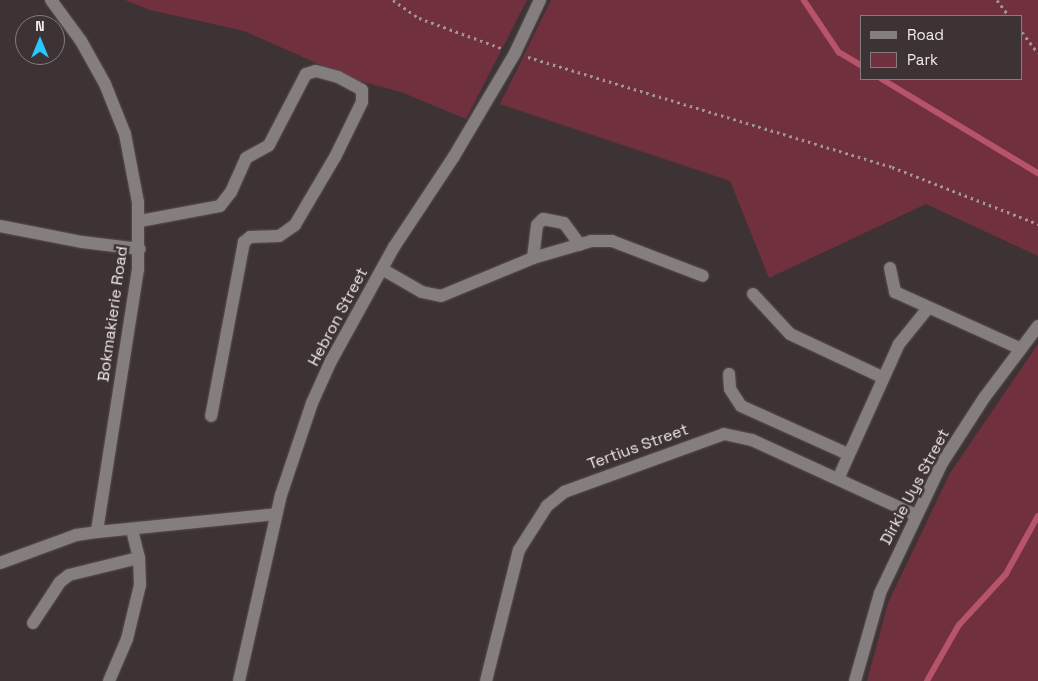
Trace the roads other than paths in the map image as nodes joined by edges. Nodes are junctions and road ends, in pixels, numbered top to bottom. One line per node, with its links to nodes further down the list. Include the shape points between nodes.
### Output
1 (51, 0): 3 (street, Bokmakierie Road, via 92,60 116,109 130,157)
2 (540, 0): 9 (street, Hebron Street, via 515,53)
3 (140, 221): 6 (street, Bokmakierie Road); 17 (street, via 220,206 246,158 269,145 306,74 316,71 338,77 362,90 362,102 339,149 295,225 279,236 250,237 244,242)
4 (0, 226): 6 (street, via 82,242)
5 (580, 244): 7 (street); 7 (street, via 564,223 543,219 537,225); 10 (street, via 612,242)
6 (140, 248): 23 (street, Bokmakierie Road)
7 (533, 258): 9 (street, via 441,296 422,292)
8 (890, 268): 12 (street, via 895,292)
9 (382, 269): 20 (street, Hebron Street, via 312,403)
10 (703, 276)
11 (753, 294): 16 (street, via 790,334)
12 (928, 308): 14 (street); 16 (street, via 899,344)
13 (1038, 326): 14 (street, Dirkie Uys Street)
14 (1019, 348): 21 (street, Dirkie Uys Street, via 942,463)
15 (729, 374): 18 (street, via 730,389 741,406)
16 (882, 378): 18 (street)
17 (211, 416)
18 (848, 454): 19 (street)
19 (838, 479): 21 (street, Tertius Street); 29 (street, Tertius Street, via 742,436 724,434 564,492 547,506 519,550)
20 (276, 514): 22 (street); 28 (street, Hebron Street)
21 (916, 515): 30 (street, Dirkie Uys Street, via 880,593)
22 (132, 529): 23 (street); 24 (street)
23 (97, 532): 25 (street, via 76,535)
24 (139, 558): 26 (street, via 69,574 60,582); 27 (street, via 140,585 130,630)
25 (0, 563)
26 (33, 623)
27 (109, 681)
28 (239, 681)
29 (486, 681)
30 (855, 681)

